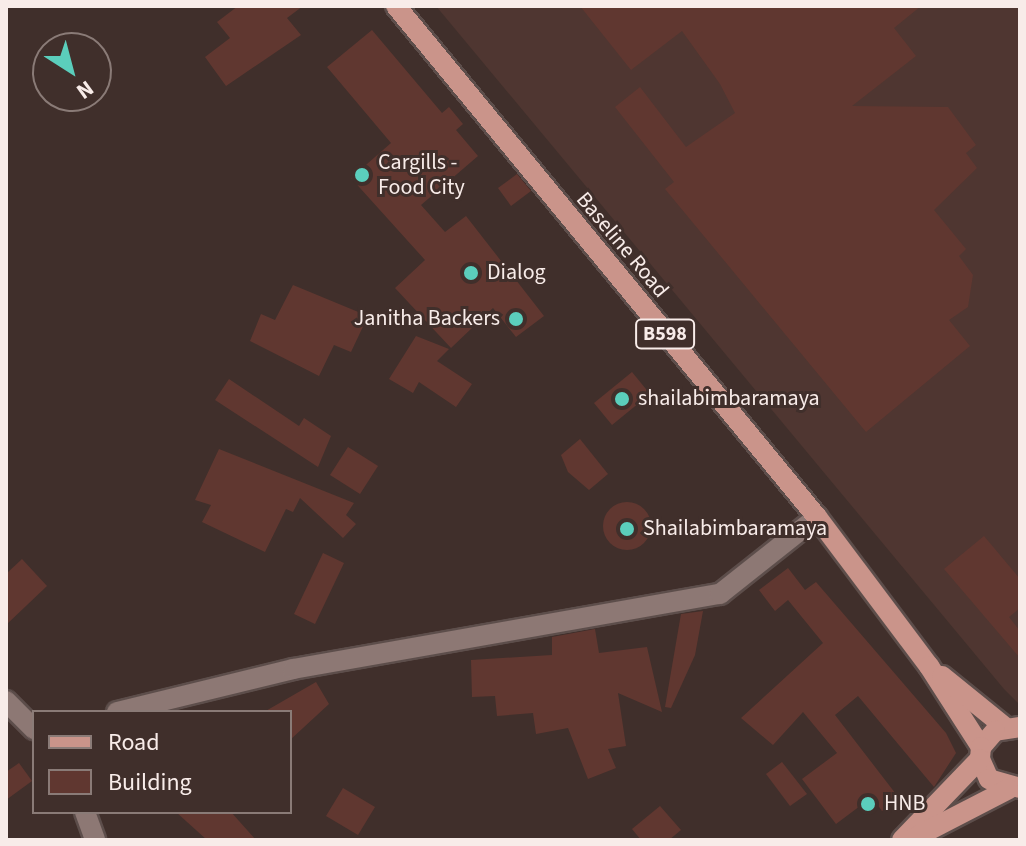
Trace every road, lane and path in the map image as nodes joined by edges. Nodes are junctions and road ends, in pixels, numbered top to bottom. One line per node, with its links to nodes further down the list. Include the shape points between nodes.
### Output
1 (396, 6): 2 (main road, Baseline Road / B598)
2 (817, 517): 3 (main road, Baseline Road / B598); 5 (street, via 720,594 293,669)
3 (929, 666): 7 (main road, Baseline Road / B598); 8 (main road, Baseline Road / B598)
4 (6, 701): 6 (street)
5 (125, 710)
6 (32, 727)
7 (1012, 727): 8 (main road)
8 (980, 753): 9 (main road, Baseline Road, via 989,779); 12 (main road)
9 (1015, 788): 13 (main road)
10 (86, 814): 11 (street)
11 (95, 840)
12 (902, 840)
13 (910, 840)

